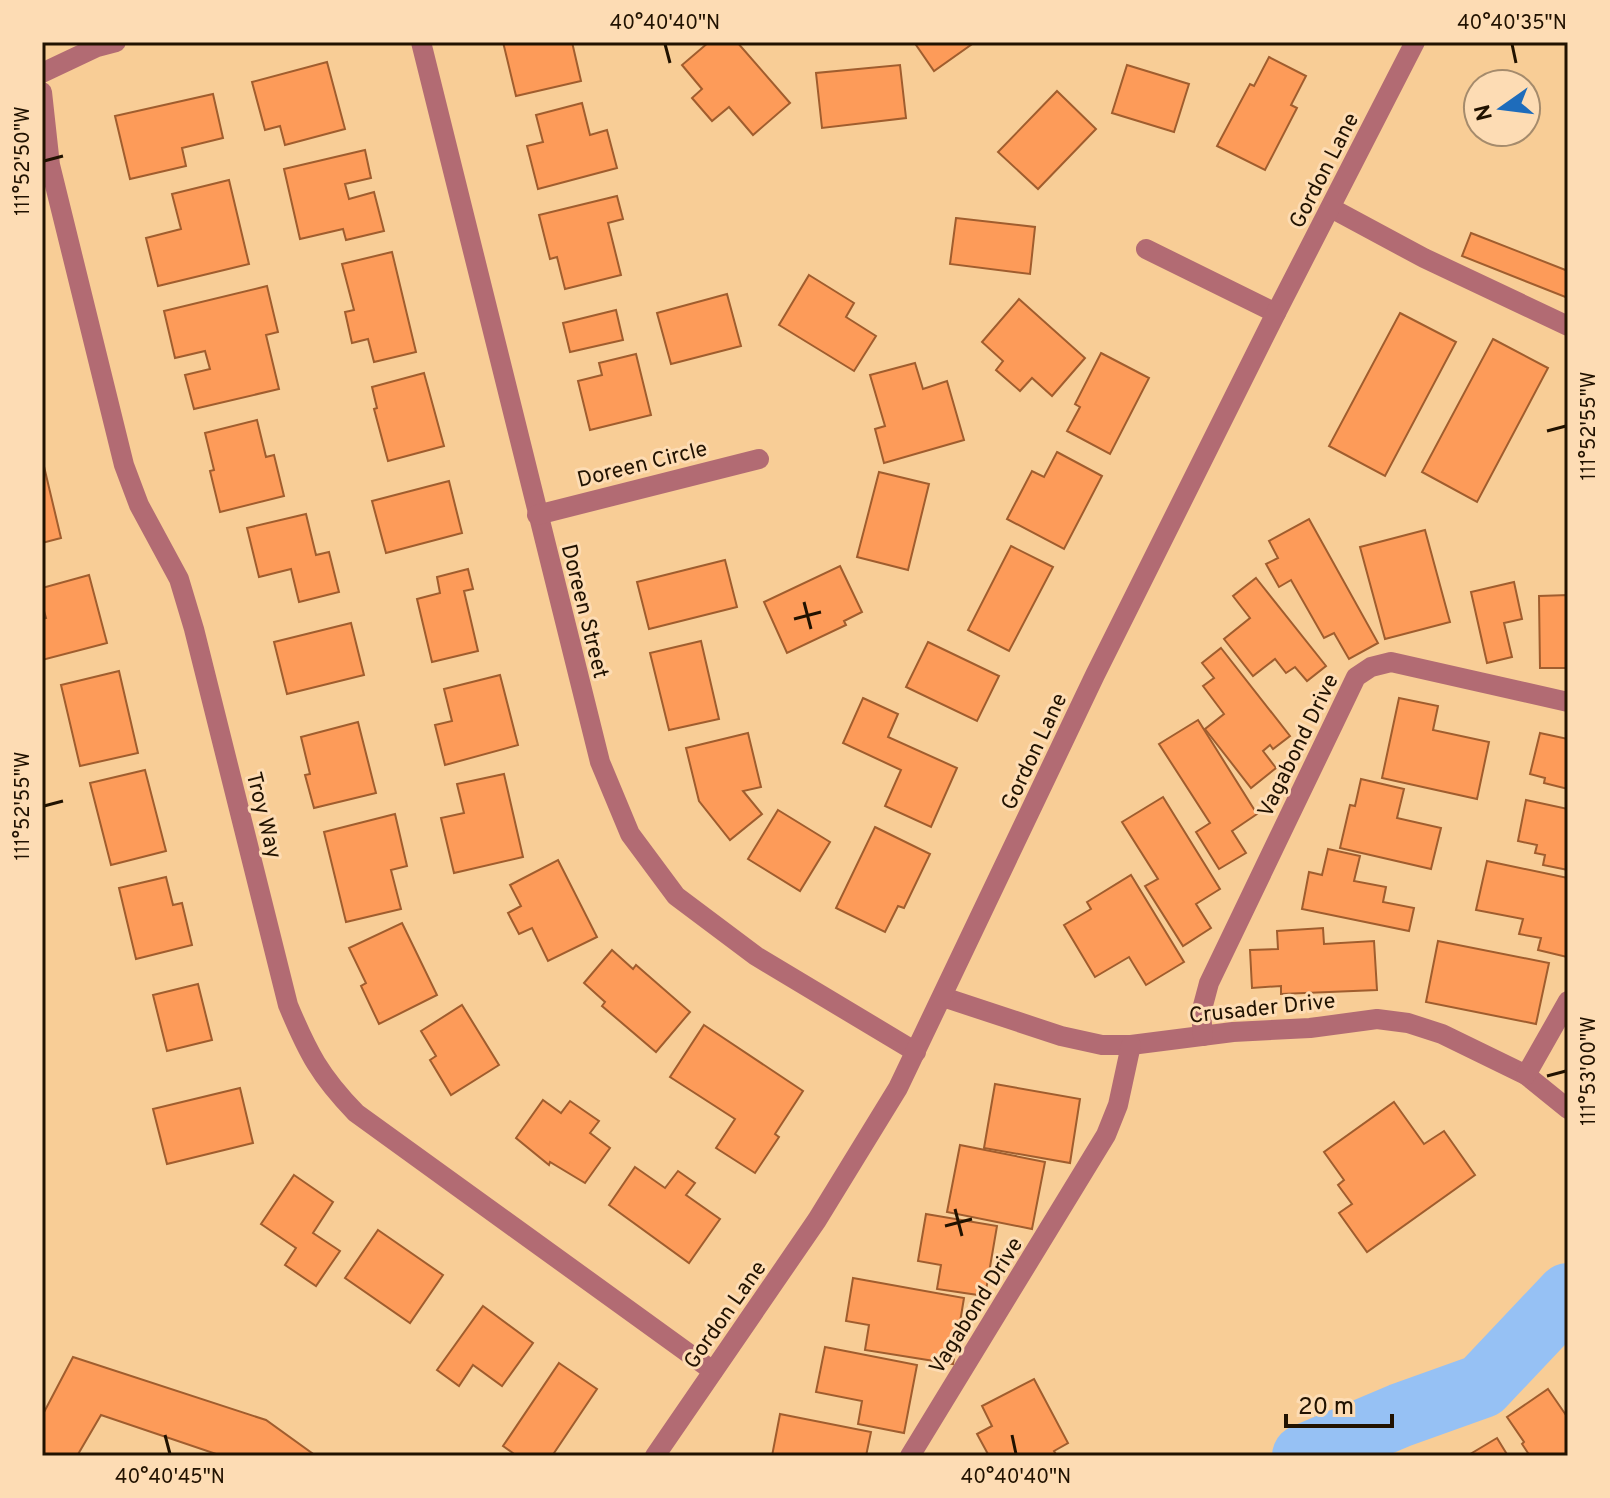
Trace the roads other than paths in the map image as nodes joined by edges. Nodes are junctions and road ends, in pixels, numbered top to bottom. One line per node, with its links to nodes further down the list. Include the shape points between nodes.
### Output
1 (116, 42): 4 (street)
2 (421, 42): 11 (street, Doreen Street)
3 (1415, 42): 6 (street, Gordon Lane)
4 (42, 73)
5 (42, 92): 20 (street, Troy Way, via 50,165 124,465 179,579 288,1005 305,1047 329,1085 356,1113)
6 (1331, 208): 8 (street, Gordon Lane); 9 (street)
7 (1146, 249): 8 (street)
8 (1276, 313): 13 (street, Gordon Lane, via 1095,675)
9 (1568, 326)
10 (759, 459): 11 (street, Doreen Circle)
11 (537, 515): 17 (street, Doreen Street, via 600,762 630,834 676,896 756,956)
12 (1568, 702): 15 (street, Vagabond Drive, via 1391,662 1356,677 1209,983 1201,1013)
13 (943, 997): 16 (street, Crusader Drive, via 1061,1036); 17 (street, Gordon Lane)
14 (1568, 1001): 18 (street)
15 (1203, 1036): 16 (street, Crusader Drive); 18 (street, Crusader Drive, via 1377,1019 1442,1034)
16 (1131, 1045): 22 (street, Vagabond Drive, via 1118,1105 1095,1156)
17 (916, 1052): 20 (street, Gordon Lane, via 851,1169)
18 (1526, 1075): 19 (street, Crusader Drive)
19 (1568, 1109)
20 (713, 1371): 21 (street, Gordon Lane)
21 (655, 1456)
22 (910, 1456)

